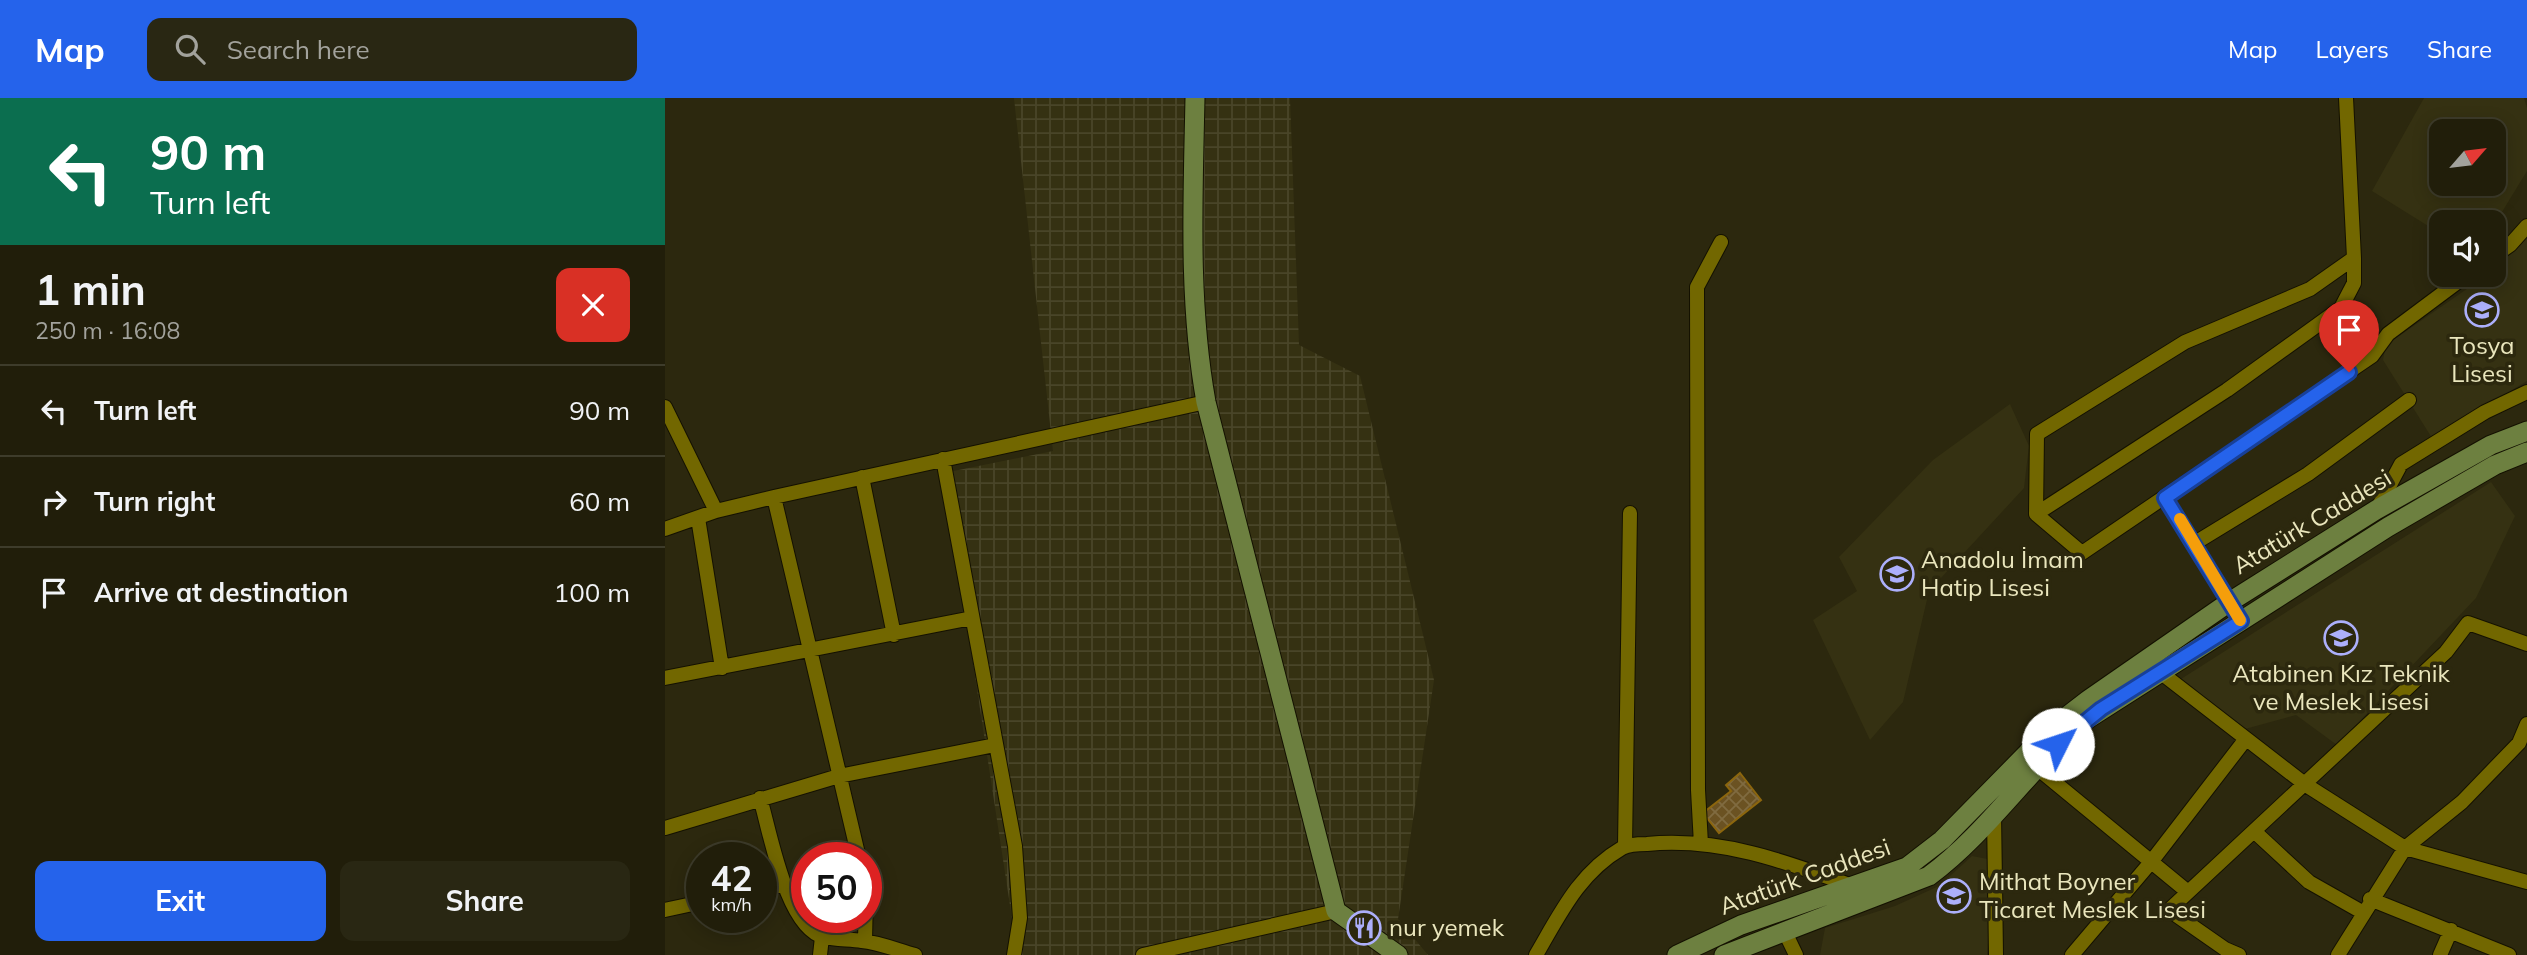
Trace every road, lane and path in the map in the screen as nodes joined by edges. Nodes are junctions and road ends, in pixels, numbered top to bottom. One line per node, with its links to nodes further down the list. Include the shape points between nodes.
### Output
1 (1195, 98): 10 (main road, via 1193,246 1197,354)
2 (2346, 98): 6 (street)
3 (2527, 226): 5 (street)
4 (1721, 242): 47 (street, via 1697,287)
5 (2506, 248)
6 (2354, 258): 21 (street, via 2354,283 2341,308 2227,390); 21 (street, via 2310,289 2185,342 2037,434)
7 (2451, 287): 17 (street, via 2388,334 2372,356)
8 (2527, 392): 18 (street, via 2401,464)
9 (2409, 400): 25 (street, via 2308,474)
10 (1206, 402): 14 (street); 59 (main road)
11 (665, 407): 19 (street)
12 (2527, 431): 18 (main road, Atatürk Caddesi, via 2491,445)
13 (2527, 452): 23 (main road, Atatürk Caddesi, via 2495,465)
14 (943, 459): 15 (street); 27 (street)
15 (862, 477): 16 (street); 29 (street)
16 (774, 497): 19 (street); 31 (street)
17 (2165, 498): 21 (street, via 2081,553); 25 (street)
18 (2376, 510): 23 (street); 26 (main road, Atatürk Caddesi)
19 (716, 511): 22 (street)
20 (1630, 513): 48 (street)
21 (2036, 514)
22 (698, 518): 24 (street); 32 (street)
23 (2388, 527): 28 (main road, Atatürk Caddesi)
24 (665, 529)
25 (2195, 543): 26 (street)
26 (2228, 603): 28 (street); 54 (main road, Atatürk Caddesi, via 2062,720 1923,857)
27 (972, 618): 29 (street); 38 (street)
28 (2241, 621): 33 (main road, Atatürk Caddesi)
29 (894, 635): 31 (street)
30 (2527, 644): 41 (street, via 2468,623 2446,652)
31 (809, 652): 32 (street); 40 (street)
32 (722, 668): 34 (street)
33 (2160, 672): 36 (street); 39 (main road, Atatürk Caddesi, via 2083,722)
34 (665, 678)
35 (2527, 724): 37 (street)
36 (2245, 740): 41 (street); 50 (street)
37 (2523, 744): 49 (street)
38 (995, 745): 40 (street); 68 (street, via 1019,873)
39 (2036, 768): 43 (main road, Atatürk Caddesi); 50 (street)
40 (839, 776): 42 (street); 46 (street)
41 (2305, 785): 45 (street); 49 (street)
42 (760, 798): 44 (street); 52 (street)
43 (1994, 813): 61 (main road, Atatürk Caddesi, via 1941,867 1917,883); 75 (street)
44 (665, 828)
45 (2255, 832): 55 (street); 60 (street, via 2309,882)
46 (855, 842)
47 (1701, 844): 48 (street, via 1684,840); 54 (street, via 1771,856)
48 (1625, 846): 71 (street, via 1575,887)
49 (2405, 848): 51 (street); 56 (street)
50 (2151, 862): 55 (street); 76 (street)
51 (2527, 882)
52 (785, 884): 53 (street); 64 (street, via 801,920)
53 (777, 886)
54 (1855, 887): 72 (main road, Atatürk Caddesi, via 1741,925)
55 (2188, 892): 77 (street, via 2169,910)
56 (2370, 899): 60 (street); 62 (street)
57 (686, 905): 58 (street)
58 (665, 909)
59 (1336, 911): 69 (street); 70 (main road)
60 (2363, 912): 78 (street)
61 (1784, 930): 73 (main road, Atatürk Caddesi); 74 (street)
62 (2451, 930): 79 (street); 80 (street)
63 (865, 933): 65 (street)
64 (823, 937): 65 (street); 66 (street)
65 (865, 941): 67 (street)
66 (820, 955)
67 (915, 955)
68 (1014, 955)
69 (1143, 955)
70 (1398, 955)
71 (1536, 955)
72 (1677, 955)
73 (1724, 955)
74 (1796, 955)
75 (1996, 955)
76 (2072, 955)
77 (2239, 955)
78 (2338, 955)
79 (2440, 955)
80 (2509, 955)

